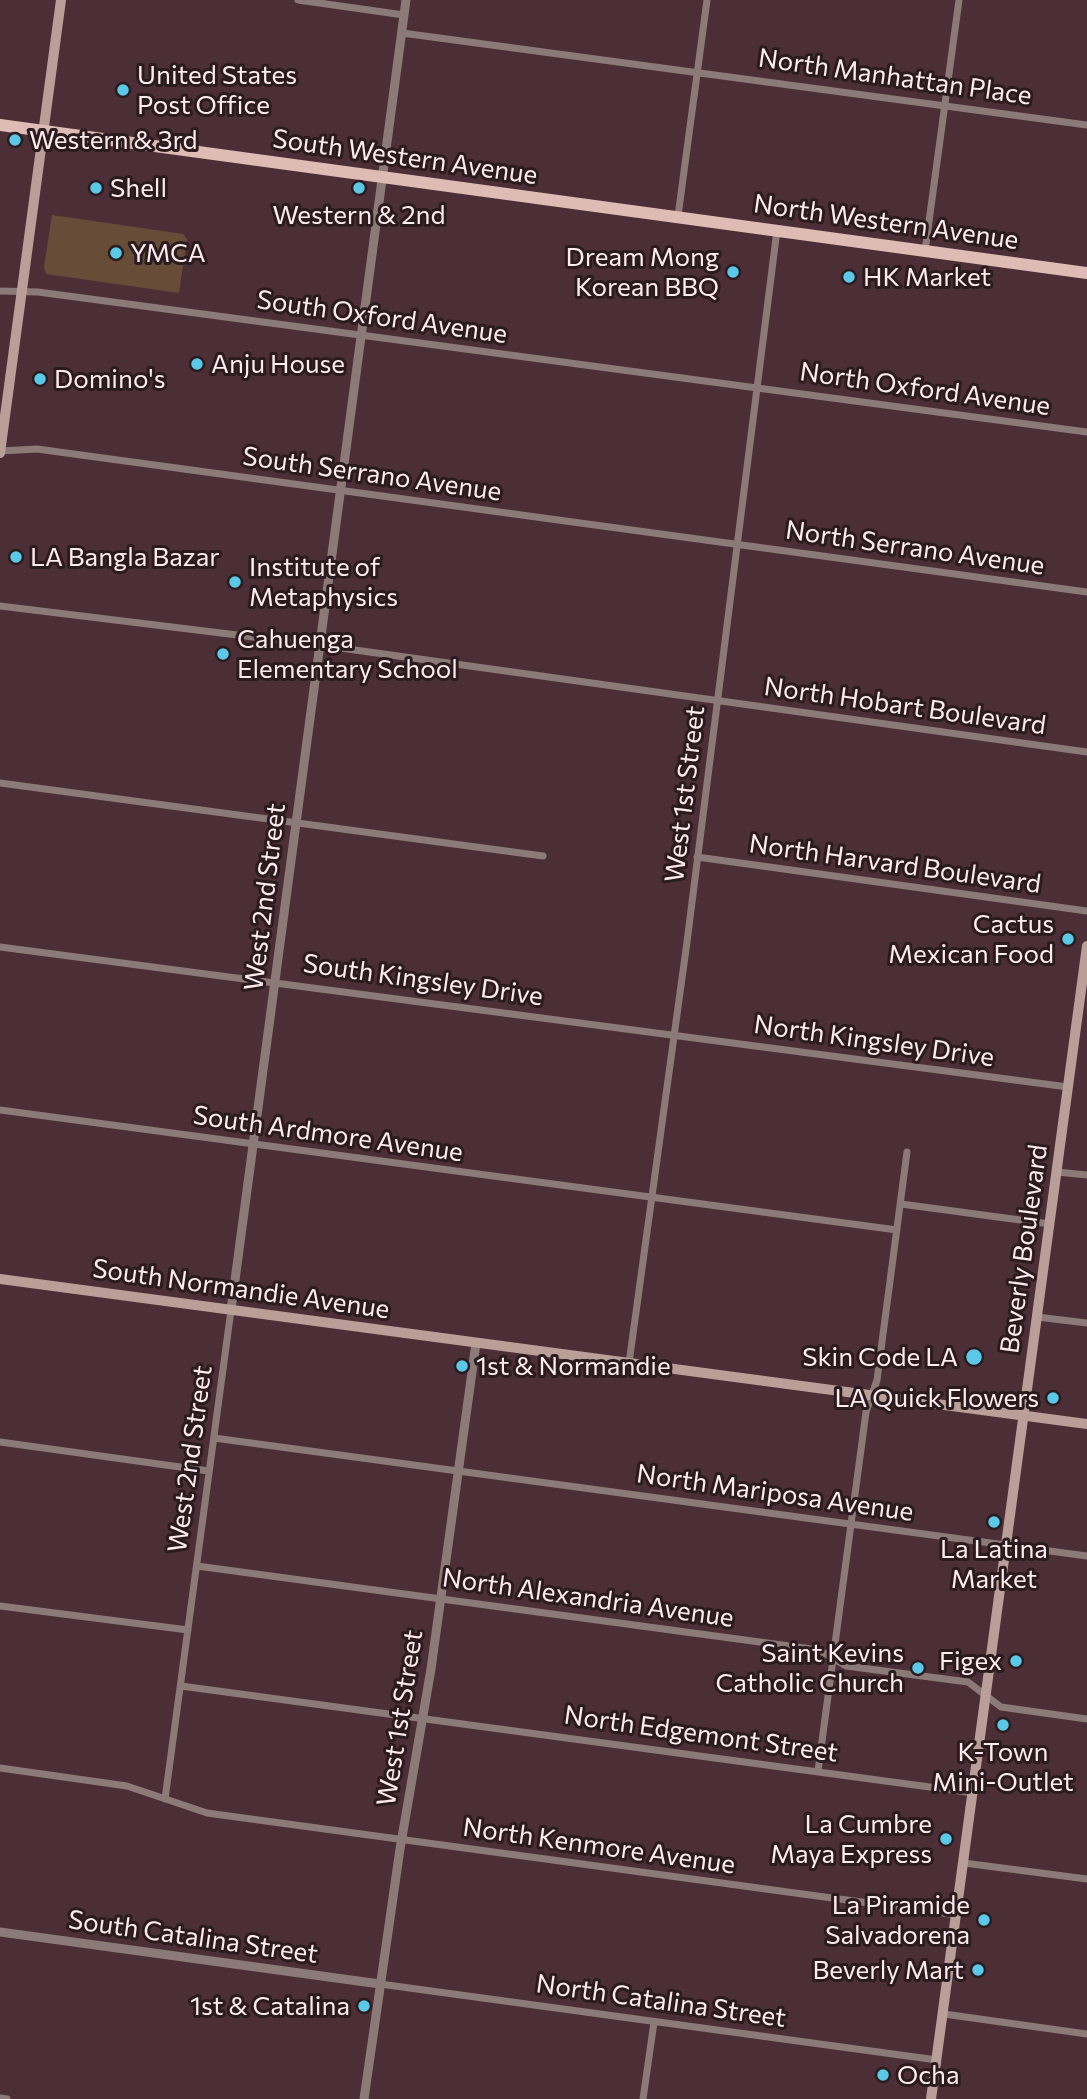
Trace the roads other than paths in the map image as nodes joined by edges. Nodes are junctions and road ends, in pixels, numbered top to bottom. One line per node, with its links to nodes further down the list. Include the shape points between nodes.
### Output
1 (61, 0): 12 (main road)
2 (298, 0): 6 (street)
3 (406, 0): 6 (street, West 2nd Street)
4 (708, 0): 8 (street)
5 (959, 0): 9 (street)
6 (404, 15): 7 (street, West 2nd Street)
7 (402, 33): 8 (street, North Manhattan Place); 13 (street, West 2nd Street)
8 (697, 74): 9 (street, North Manhattan Place); 14 (street)
9 (945, 105): 11 (street, North Manhattan Place); 16 (street)
10 (0, 125): 12 (main road, South Western Avenue)
11 (1087, 125)
12 (42, 131): 13 (main road, South Western Avenue); 19 (main road)
13 (381, 178): 14 (main road, South Western Avenue); 20 (street, West 2nd Street)
14 (678, 216): 15 (main road, North Western Avenue)
15 (777, 230): 16 (main road, North Western Avenue); 21 (street, West 1st Street)
16 (925, 251): 17 (main road, North Western Avenue)
17 (1087, 273)
18 (0, 291): 19 (street, South Oxford Avenue)
19 (21, 292): 20 (street, South Oxford Avenue); 23 (main road)
20 (361, 335): 21 (street, South Oxford Avenue); 24 (street, West 2nd Street)
21 (758, 388): 22 (street, North Oxford Avenue); 25 (street, West 1st Street)
22 (1087, 432)
23 (0, 451): 24 (street, South Serrano Avenue, via 37,449)
24 (342, 491): 25 (street, South Serrano Avenue); 28 (street, West 2nd Street)
25 (738, 546): 26 (street, North Serrano Avenue); 29 (street, West 1st Street)
26 (1087, 592)
27 (0, 606): 28 (street, North Hobart Boulevard)
28 (319, 645): 29 (street, North Hobart Boulevard); 32 (street, West 2nd Street)
29 (718, 701): 30 (street, North Hobart Boulevard); 34 (street, West 1st Street)
30 (1087, 752)
31 (0, 783): 32 (street)
32 (295, 824): 33 (street); 38 (street, West 2nd Street)
33 (543, 856)
34 (697, 857): 35 (street, North Harvard Boulevard); 40 (street, West 1st Street)
35 (1087, 911)
36 (1087, 946): 39 (main road, Beverly Boulevard)
37 (0, 947): 38 (street, South Kingsley Drive)
38 (275, 982): 40 (street, South Kingsley Drive); 43 (street, West 2nd Street)
39 (1083, 1018): 41 (main road, Beverly Boulevard)
40 (674, 1035): 41 (street, North Kingsley Drive); 47 (street, West 1st Street)
41 (1068, 1087): 45 (main road, Beverly Boulevard)
42 (0, 1110): 43 (street, South Ardmore Avenue)
43 (254, 1146): 47 (street, South Ardmore Avenue); 52 (street, West 2nd Street)
44 (907, 1152): 48 (street)
45 (1057, 1172): 46 (street); 49 (main road, Beverly Boulevard)
46 (1087, 1175)
47 (651, 1197): 50 (street, South Ardmore Avenue); 56 (street, West 1st Street)
48 (901, 1204): 49 (street); 50 (street)
49 (1050, 1224): 53 (main road, Beverly Boulevard)
50 (897, 1230): 57 (street)
51 (0, 1279): 52 (main road, South Normandie Avenue)
52 (231, 1311): 55 (main road, South Normandie Avenue); 60 (street, West 2nd Street)
53 (1037, 1317): 54 (street); 58 (main road, Beverly Boulevard)
54 (1087, 1323)
55 (476, 1343): 56 (main road, South Normandie Avenue); 63 (street, West 1st Street)
56 (629, 1363): 57 (main road, South Normandie Avenue)
57 (871, 1396): 58 (main road, South Normandie Avenue); 64 (street)
58 (1024, 1416): 59 (main road, South Normandie Avenue); 65 (main road, Beverly Boulevard)
59 (1087, 1424)
60 (214, 1438): 62 (street, West 2nd Street); 63 (street, North Mariposa Avenue)
61 (0, 1442): 62 (street)
62 (209, 1471): 67 (street, West 2nd Street)
63 (458, 1472): 64 (street, North Mariposa Avenue); 68 (street, West 1st Street)
64 (851, 1524): 65 (street, North Mariposa Avenue); 71 (street)
65 (1007, 1545): 66 (street, North Mariposa Avenue); 73 (main road, Beverly Boulevard)
66 (1087, 1556)
67 (197, 1566): 68 (street, North Alexandria Avenue); 70 (street, West 2nd Street)
68 (441, 1600): 71 (street, North Alexandria Avenue, via 818,1650); 74 (street, West 1st Street)
69 (0, 1606): 70 (street)
70 (188, 1630): 72 (street, West 2nd Street)
71 (833, 1660): 73 (street, North Alexandria Avenue, via 846,1666 968,1682); 77 (street)
72 (181, 1686): 74 (street, North Edgemont Street); 79 (street, West 2nd Street)
73 (987, 1695): 75 (street, North Alexandria Avenue, via 1001,1707); 78 (main road, Beverly Boulevard)
74 (422, 1719): 77 (street, North Edgemont Street); 80 (street, West 1st Street)
75 (1087, 1719)
76 (0, 1768): 79 (street, North Kenmore Avenue, via 127,1786)
77 (818, 1771): 78 (street, North Edgemont Street)
78 (974, 1793): 81 (main road, Beverly Boulevard)
79 (165, 1800): 80 (street, North Kenmore Avenue, via 207,1813)
80 (402, 1840): 83 (street, North Kenmore Avenue); 85 (street, West 1st Street)
81 (964, 1863): 82 (street); 83 (main road, Beverly Boulevard)
82 (1087, 1879)
83 (957, 1915): 86 (main road, Beverly Boulevard)
84 (0, 1932): 85 (street, South Catalina Street)
85 (380, 1984): 87 (street, North Catalina Street); 92 (street, West 1st Street)
86 (944, 2014): 88 (street); 89 (main road, Beverly Boulevard)
87 (654, 2022): 89 (street, North Catalina Street); 93 (street)
88 (1087, 2034)
89 (937, 2060): 94 (main road, Beverly Boulevard)
90 (0, 2098): 91 (street)
91 (7, 2099)
92 (364, 2099)
93 (643, 2099)
94 (931, 2099)

